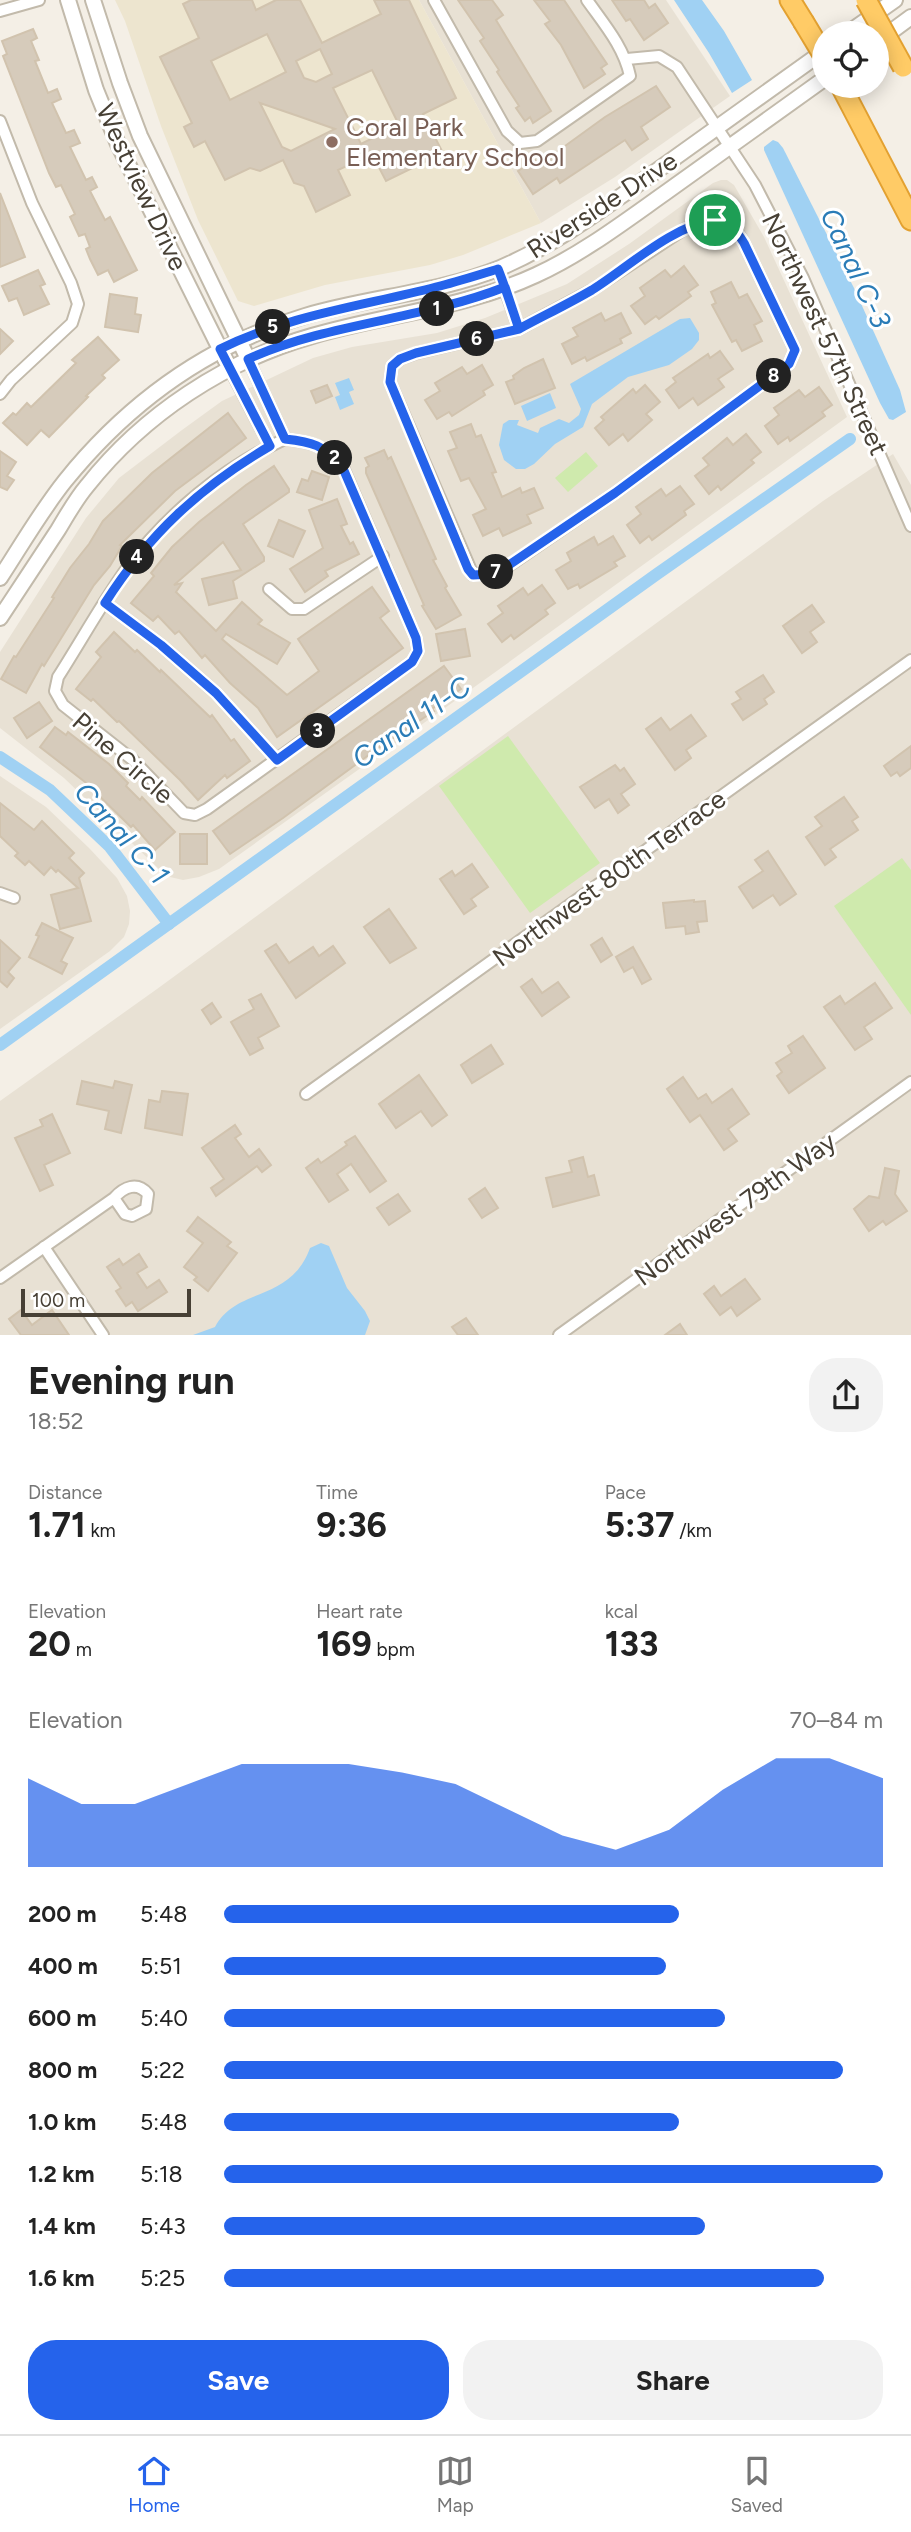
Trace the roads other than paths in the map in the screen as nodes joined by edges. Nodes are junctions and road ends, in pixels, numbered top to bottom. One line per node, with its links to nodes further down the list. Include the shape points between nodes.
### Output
1 (39, 0): 9 (street)
2 (68, 0): 27 (street, Westview Drive, via 118,144)
3 (93, 0): 26 (street, Westview Drive, via 140,136)
4 (434, 0): 14 (street, via 507,131 520,143 537,141 630,76)
5 (587, 0): 14 (street)
6 (790, 0): 13 (highway, bridge)
7 (866, 0): 16 (highway, bridge)
8 (895, 0): 11 (street)
9 (0, 11)
10 (911, 17): 12 (street)
11 (865, 21)
12 (889, 33)
13 (812, 36)
14 (627, 59): 20 (street, Northwest 57th Street, via 659,56 677,67)
15 (812, 60): 20 (street, Riverside Drive)
16 (907, 74)
17 (812, 88): 21 (street, Riverside Drive)
18 (848, 98): 22 (highway)
19 (0, 121): 30 (street, via 78,304 72,323)
20 (718, 128): 21 (street, Northwest 57th Street); 23 (street, Riverside Drive, via 576,228)
21 (731, 146): 24 (street, Riverside Drive, via 575,255); 33 (street, Northwest 57th Street, via 803,278)
22 (911, 220)
23 (498, 269): 24 (street); 26 (street, Riverside Drive, via 305,316)
24 (505, 287): 25 (street); 28 (street, Riverside Drive, via 436,309 311,336)
25 (519, 329): 25 (street, via 416,353 400,359 390,373 473,575 503,569 615,493 789,364 795,350 744,243 727,222 715,220 682,230 592,290)
26 (239, 340): 27 (street, Riverside Drive); 28 (street, Westview Drive)
27 (220, 349): 29 (street, Westview Drive); 35 (street, Riverside Drive, via 162,387 119,424 64,482)
28 (248, 359): 29 (street, Riverside Drive); 31 (street)
29 (230, 369): 32 (street); 38 (street, Riverside Drive, via 144,428 86,486)
30 (0, 394)
31 (285, 439): 32 (street, Pine Circle); 34 (street, Pine Circle, via 327,449 342,466)
32 (270, 446): 37 (street, Pine Circle, via 208,486 162,527)
33 (911, 526)
34 (383, 556): 36 (street, via 304,609 292,609); 40 (street, Pine Circle, via 418,651 412,662)
35 (0, 578)
36 (269, 589)
37 (105, 603): 40 (street, via 216,693); 40 (street, Pine Circle, via 58,677 55,691 63,705 133,760 184,813 207,809)
38 (0, 618)
39 (911, 660): 44 (street, Northwest 80th Terrace)
40 (277, 760)
41 (0, 893): 42 (street)
42 (14, 898)
43 (911, 1082): 49 (street, Northwest 79th Way)
44 (306, 1094)
45 (114, 1198): 46 (street)
46 (44, 1247): 47 (street); 48 (street)
47 (0, 1278)
48 (103, 1335)
49 (559, 1335)

